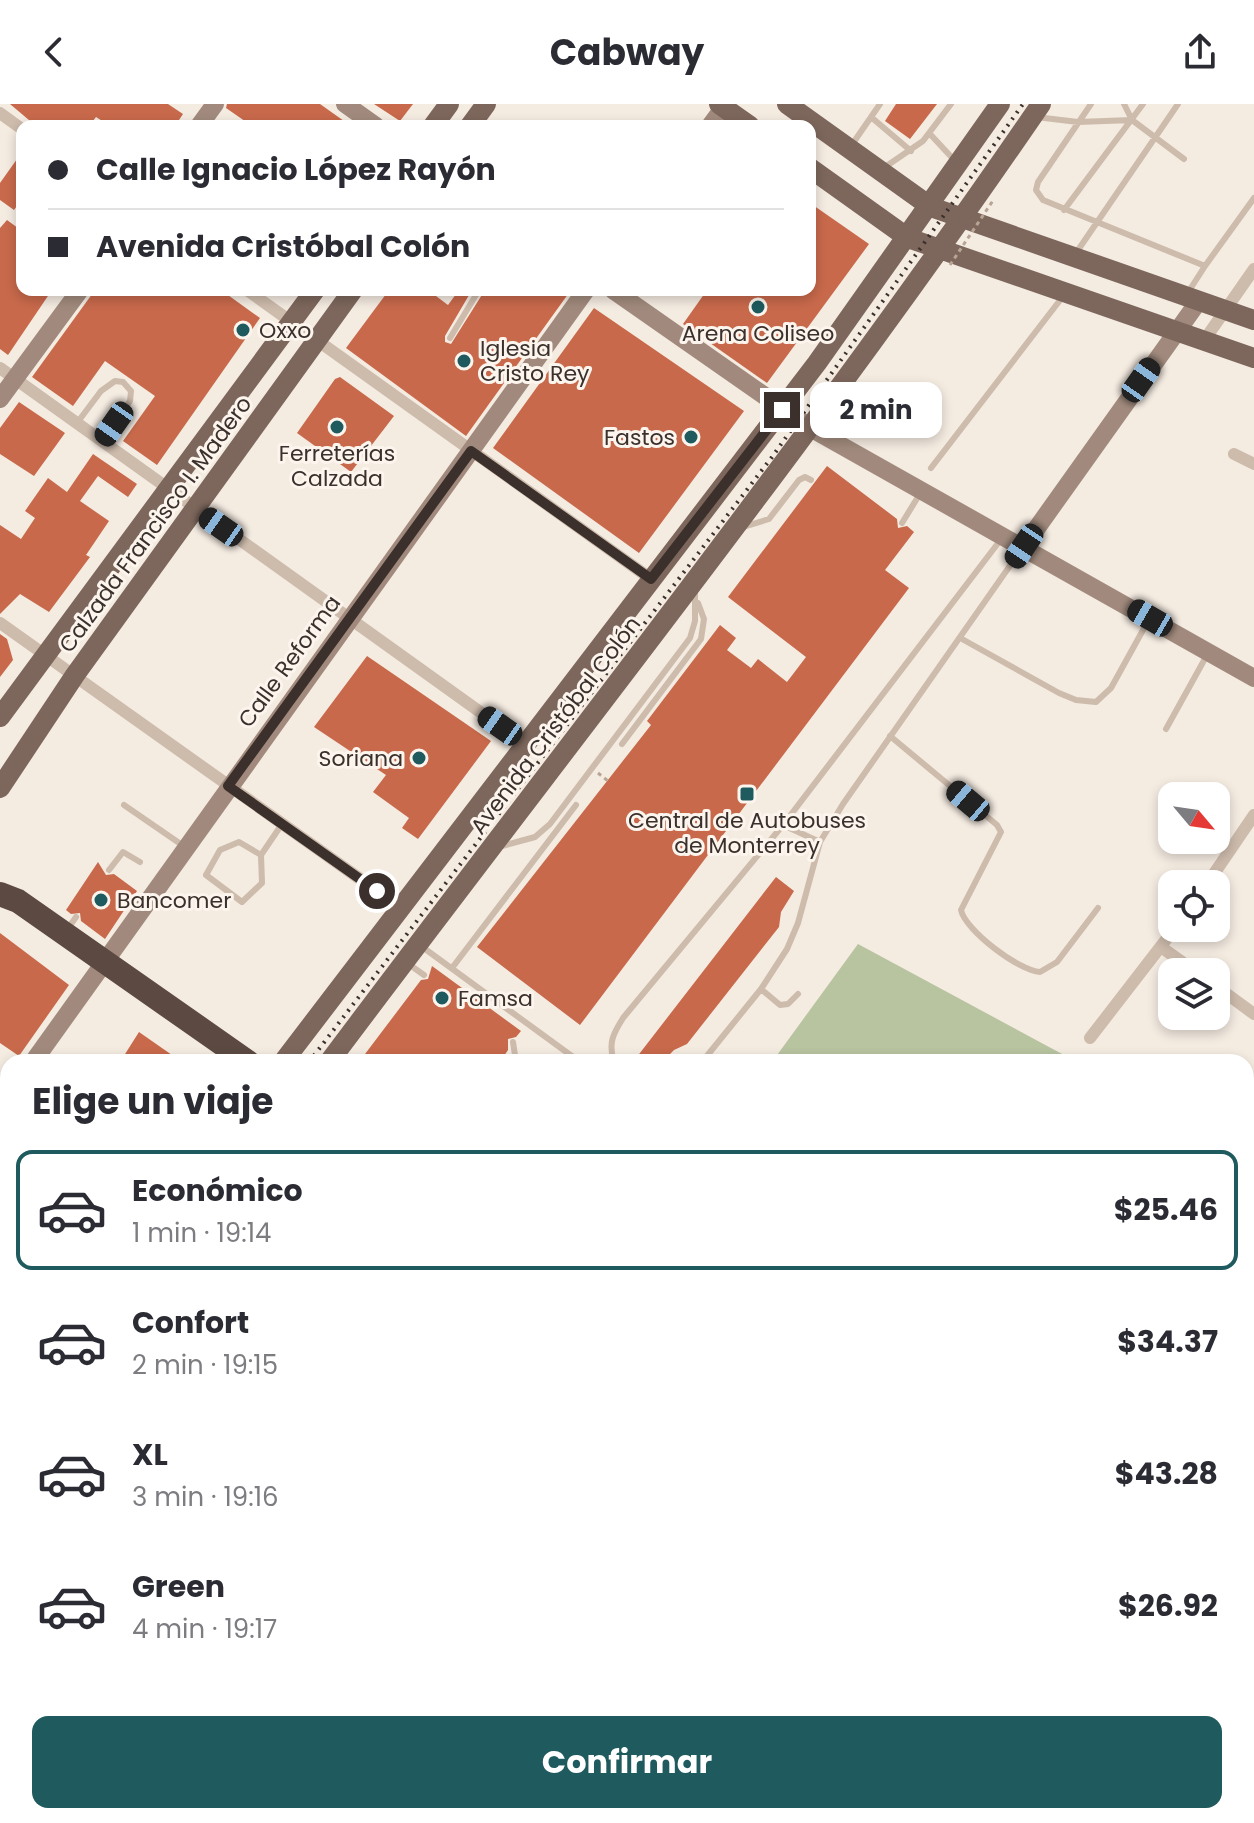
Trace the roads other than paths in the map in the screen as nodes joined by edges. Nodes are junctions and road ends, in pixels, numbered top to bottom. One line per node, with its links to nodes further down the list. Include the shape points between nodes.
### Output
1 (345, 104): 13 (street)
2 (787, 104): 15 (main road)
3 (880, 104): 12 (lane)
4 (951, 104): 19 (lane)
5 (999, 104): 24 (main road, Avenida Cristóbal Colón)
6 (1091, 104): 17 (lane)
7 (1124, 104): 16 (lane)
8 (1143, 104): 16 (lane)
9 (1178, 104): 20 (lane)
10 (723, 105): 14 (main road)
11 (1036, 110): 17 (lane); 30 (main road, Avenida Cristóbal Colón)
12 (871, 117): 21 (lane); 22 (lane)
13 (368, 120)
14 (742, 120)
15 (809, 120)
16 (1132, 120): 17 (lane); 20 (lane); 29 (lane)
17 (1078, 122): 29 (lane, via 1036,190 1043,200)
18 (816, 125): 21 (main road)
19 (930, 134): 22 (lane); 24 (lane)
20 (1156, 137): 23 (lane); 31 (lane)
21 (849, 149): 25 (main road)
22 (911, 151): 25 (lane)
23 (1184, 159)
24 (959, 165): 28 (main road, Avenida Cristóbal Colón)
25 (880, 171): 28 (main road)
26 (816, 172): 32 (main road)
27 (1254, 198): 35 (lane)
28 (931, 207): 30 (main road); 32 (main road, Avenida Cristóbal Colón)
29 (1064, 210): 31 (lane)
30 (965, 217): 33 (main road); 34 (main road, Avenida Cristóbal Colón)
31 (1096, 222): 33 (lane); 35 (lane)
32 (908, 238): 34 (main road); 56 (main road, Avenida Cristóbal Colón)
33 (1074, 256): 45 (main road)
34 (946, 257): 37 (main road); 58 (main road, Avenida Cristóbal Colón)
35 (1205, 266): 45 (lane)
36 (1254, 269): 46 (street)
37 (1066, 292): 49 (main road); 63 (lane)
38 (75, 296): 54 (street)
39 (255, 296): 48 (street)
40 (311, 296): 48 (main road, Calzada Francisco I. Madero)
41 (349, 296): 51 (main road, Calzada Francisco I. Madero)
42 (475, 296): 50 (lane)
43 (582, 296): 60 (street, Calle Reforma)
44 (621, 296): 56 (street)
45 (1191, 299): 46 (main road); 49 (street)
46 (1225, 311): 47 (main road); 52 (street)
47 (1254, 320)
48 (292, 323): 51 (street); 65 (main road, Calzada Francisco I. Madero)
49 (1174, 333): 52 (main road); 71 (street)
50 (450, 338)
51 (316, 340): 60 (street); 67 (main road, Calzada Francisco I. Madero)
52 (1203, 342): 53 (main road)
53 (1254, 358)
54 (7, 374): 55 (street); 57 (street)
55 (0, 399)
56 (782, 410): 58 (street); 72 (main road, Avenida Cristóbal Colón)
57 (77, 423): 59 (street); 59 (lane, via 106,387 123,382 131,391 130,401)
58 (812, 429): 66 (street); 69 (main road, Avenida Cristóbal Colón)
59 (102, 441): 65 (street)
60 (471, 451): 72 (street); 74 (street, Calle Reforma)
61 (1234, 454): 62 (street)
62 (1254, 464)
63 (931, 468)
64 (811, 480): 69 (lane, via 799,480 769,519)
65 (169, 489): 67 (street); 79 (main road, Calzada Francisco I. Madero)
66 (922, 490): 68 (lane); 70 (street)
67 (195, 509): 74 (street); 80 (main road, Calzada Francisco I. Madero)
68 (902, 523)
69 (737, 529): 73 (main road, Avenida Cristóbal Colón)
70 (1004, 535): 71 (street); 93 (lane)
71 (1024, 546): 75 (street); 77 (lane)
72 (651, 579): 85 (main road, Avenida Cristóbal Colón)
73 (695, 591): 86 (lane, via 704,619 701,639); 96 (main road, Avenida Cristóbal Colón); 96 (lane, via 690,638 550,824 535,837)
74 (349, 618): 85 (street); 87 (street, Calle Reforma)
75 (1150, 618): 77 (lane, via 1111,688 1096,702 1059,693); 78 (street)
76 (0, 623): 79 (street)
77 (962, 639): 84 (lane)
78 (1209, 652): 81 (street); 83 (lane)
79 (47, 656): 80 (street); 82 (main road, Calzada Francisco I. Madero)
80 (75, 675): 87 (street); 88 (main road, Calzada Francisco I. Madero)
81 (1254, 678)
82 (0, 717)
83 (1166, 729)
84 (890, 736): 94 (lane); 104 (lane, via 1001,832 961,910 971,930 1025,969 1040,972 1057,962)
85 (525, 744): 103 (main road, Avenida Cristóbal Colón)
86 (622, 744)
87 (228, 786): 92 (street); 95 (street, Calle Reforma)
88 (0, 788)
89 (124, 805): 95 (lane)
90 (576, 805): 111 (lane)
91 (1254, 815): 100 (street)
92 (282, 824): 97 (lane); 103 (street)
93 (783, 825): 94 (lane); 125 (lane, via 623,1018 612,1036)
94 (820, 842): 113 (lane, via 798,923)
95 (185, 847): 109 (street, Calle Reforma)
96 (491, 849): 106 (main road, Avenida Cristóbal Colón)
97 (261, 855): 97 (lane, via 239,842 220,850 206,875 242,902 262,883)
98 (140, 862): 99 (lane, via 123,852)
99 (109, 870)
100 (1217, 870)
101 (0, 878): 102 (highway)
102 (9, 898): 109 (highway, via 70,925)
103 (401, 908): 121 (main road, Avenida Cristóbal Colón)
104 (1098, 908)
105 (1165, 942): 107 (street)
106 (418, 944): 110 (main road, Avenida Cristóbal Colón); 111 (lane)
107 (1161, 947): 108 (street); 117 (street)
108 (1176, 958)
109 (103, 960): 119 (street, Calle Reforma); 120 (highway)
110 (404, 961): 112 (lane); 122 (main road, Avenida Cristóbal Colón)
111 (452, 968): 124 (lane)
112 (424, 975)
113 (761, 989): 114 (lane, via 780,1005); 126 (lane)
114 (798, 994)
115 (1230, 996): 116 (street)
116 (1254, 1014)
117 (1090, 1038)
118 (513, 1042): 123 (lane)
119 (38, 1054)
120 (237, 1054)
121 (289, 1054)
122 (335, 1054)
123 (515, 1054)
124 (569, 1054)
125 (612, 1054)
126 (708, 1054)

